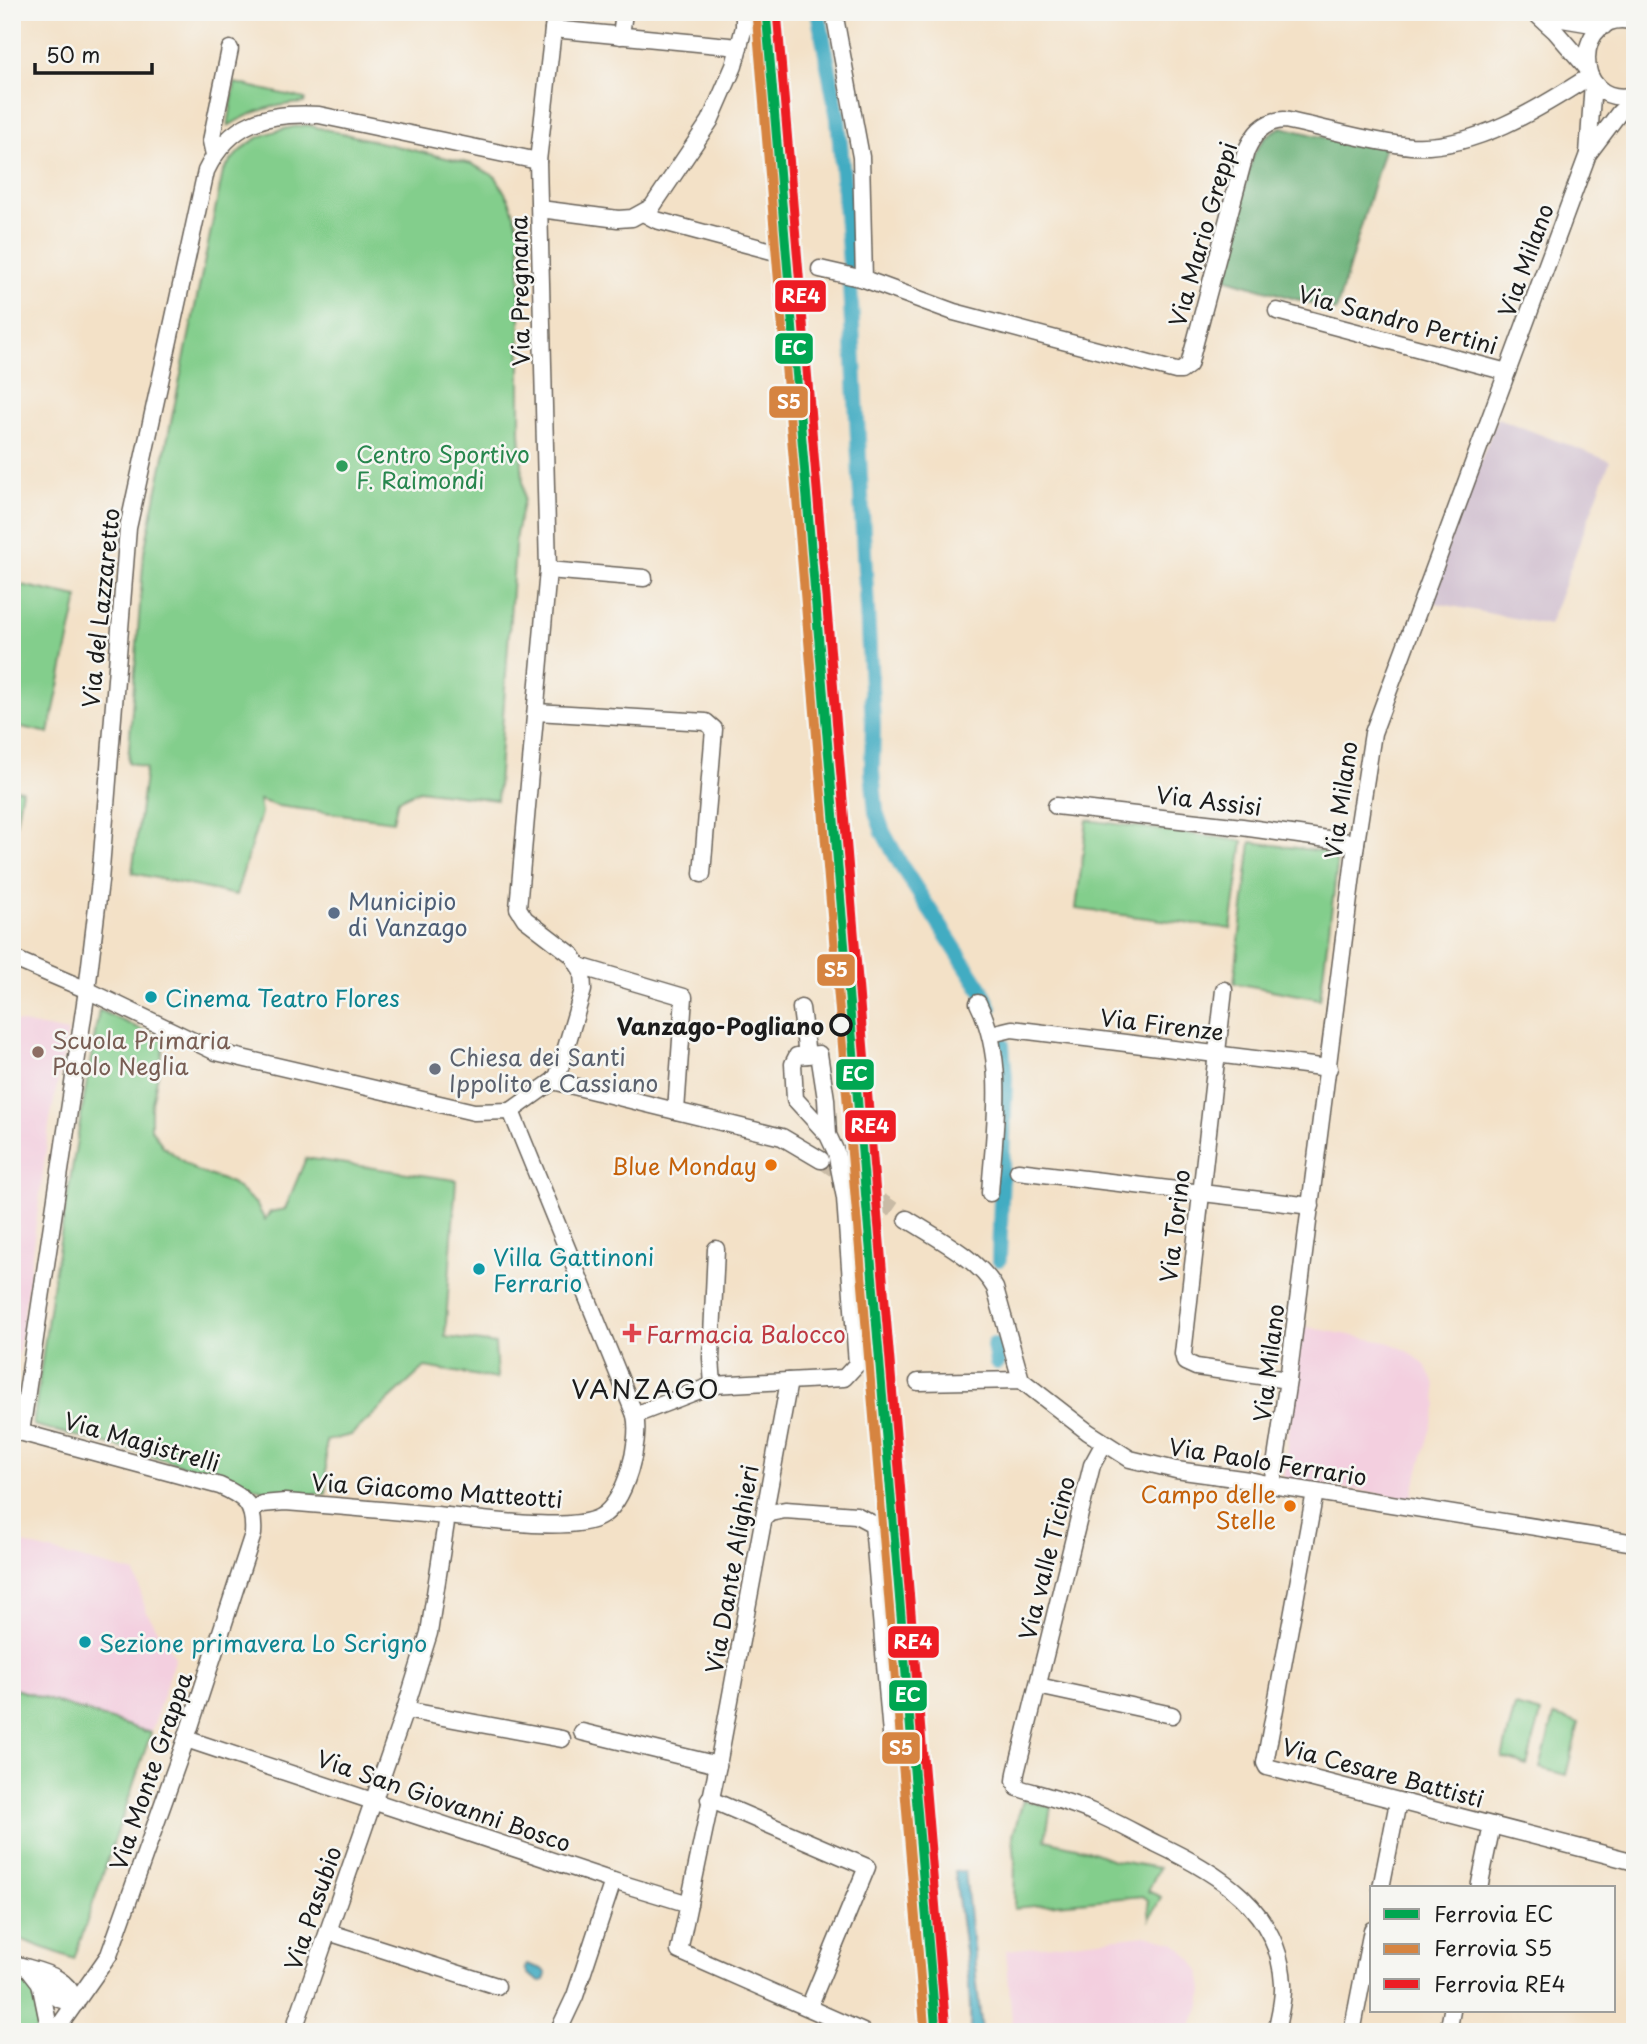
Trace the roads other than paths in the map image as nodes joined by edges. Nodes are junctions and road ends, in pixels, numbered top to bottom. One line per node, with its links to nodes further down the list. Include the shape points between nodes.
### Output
1 (624, 12): 8 (street)
2 (744, 12): 9 (street)
3 (834, 12): 20 (street, via 861,157)
4 (1537, 12): 6 (street, via 1562,19); 11 (street)
5 (554, 21): 8 (street); 15 (street, Via Pregnana)
6 (1611, 21): 7 (street); 11 (street, Via Milano, via 1588,45)
7 (1635, 22)
8 (621, 36): 9 (street)
9 (739, 47): 17 (street, via 710,121 660,197)
10 (230, 49): 14 (street, Via del Lazzaretto, via 211,141)
11 (1590, 75): 12 (street, via 1606,93); 13 (street, Via Milano); 20 (street, Via Mario Greppi, via 1517,118 1477,136 1436,146 1389,143 1283,120 1265,125 1246,152 1189,365 1181,371 954,312)
12 (1635, 97): 13 (street, Via Milano)
13 (1588, 154): 22 (street, Via Milano)
14 (214, 155): 15 (street, Via del Lazzaretto, via 239,131 262,118 287,113 319,115); 31 (street, Via del Lazzaretto, via 206,171 128,528)
15 (538, 161): 16 (street, Via Pregnana)
16 (540, 209): 17 (street, via 618,219); 23 (street, Via Pregnana)
17 (643, 213): 18 (street)
18 (772, 251)
19 (820, 269): 20 (street, Via Mario Greppi)
20 (864, 279)
21 (1277, 311): 22 (street, Via Sandro Pertini)
22 (1507, 372): 27 (street, Via Milano, via 1373,733)
23 (548, 570): 24 (street); 25 (street, Via Pregnana)
24 (644, 578)
25 (536, 712): 28 (street, via 706,722 714,729); 30 (street, Via Pregnana, via 518,908 524,919 572,955)
26 (1056, 806): 27 (street, Via Assisi)
27 (1356, 843): 38 (street, Via Milano)
28 (702, 874)
29 (12, 958): 31 (street)
30 (579, 966): 39 (street, via 583,990); 41 (street, via 684,997)
31 (87, 990): 40 (street, via 216,1052 474,1112); 56 (street, Via del Lazzaretto)
32 (1224, 990): 36 (street, Via Torino)
33 (978, 1003): 35 (street)
34 (801, 1007): 37 (street)
35 (991, 1034): 36 (street, Via Firenze, via 1012,1029); 45 (street, via 995,1111)
36 (1217, 1054): 38 (street, Via Firenze); 46 (street, Via Torino)
37 (807, 1055): 42 (street, via 819,1054); 42 (street, via 797,1056 793,1064 795,1099)
38 (1329, 1068): 47 (street, Via Milano)
39 (553, 1081): 40 (street); 41 (street)
40 (511, 1111): 55 (street)
41 (676, 1111): 43 (street, via 782,1137)
42 (828, 1135): 52 (street, via 845,1198 857,1364 844,1378)
43 (821, 1160)
44 (1018, 1171): 46 (street)
45 (990, 1193)
46 (1201, 1193): 47 (street); 51 (street, Via Torino, via 1185,1362)
47 (1311, 1206): 51 (street, Via Milano)
48 (907, 1219): 50 (street, via 989,1277)
49 (716, 1249): 54 (street)
50 (1021, 1380): 53 (street); 57 (street, Via Paolo Ferrario)
51 (1288, 1380): 58 (street, Via Milano)
52 (789, 1381): 54 (street); 62 (street, Via Dante Alighieri)
53 (918, 1382)
54 (713, 1385): 55 (street)
55 (635, 1415): 61 (street, Via Giacomo Matteotti, via 638,1426 622,1490 601,1516 585,1522 535,1524)
56 (17, 1431): 60 (street, Via Magistrelli, via 219,1486)
57 (1104, 1443): 58 (street, Via Paolo Ferrario, via 1130,1459); 64 (street, Via valle Ticino, via 1092,1465)
58 (1272, 1485): 59 (street, Via Paolo Ferrario)
59 (1315, 1492): 63 (street, Via Paolo Ferrario); 74 (street, Via Cesare Battisti, via 1265,1763 1270,1769)
60 (252, 1510): 61 (street, Via Giacomo Matteotti, via 272,1501); 68 (street, Via Monte Grappa, via 253,1534)
61 (447, 1516): 65 (street, Via Pasubio, via 429,1633)
62 (763, 1519): 70 (street, via 785,1510 856,1515 873,1524); 71 (street, Via Dante Alighieri)
63 (1635, 1543)
64 (1038, 1686): 66 (street); 93 (street, Via valle Ticino, via 1015,1785 1089,1810 1178,1854 1236,1891 1264,1924 1279,1962 1283,1984)
65 (405, 1710): 69 (street); 73 (street, Via Pasubio)
66 (1172, 1716)
67 (582, 1731): 71 (street)
68 (186, 1739): 73 (street, Via San Giovanni Bosco); 85 (street, Via Monte Grappa, via 109,1955)
69 (562, 1739)
70 (892, 1746)
71 (718, 1765): 72 (street, Via Dante Alighieri)
72 (709, 1799): 80 (street, Via Dante Alighieri); 88 (street, via 867,1867)
73 (374, 1800): 77 (street, Via San Giovanni Bosco); 81 (street, Via Pasubio)
74 (1398, 1802): 75 (street, Via Cesare Battisti); 78 (street)
75 (1492, 1825): 76 (street, Via Cesare Battisti); 79 (street)
76 (1635, 1862)
77 (613, 1881): 80 (street, Via San Giovanni Bosco); 91 (street, via 575,1996)
78 (1381, 1886)
79 (1479, 1886)
80 (689, 1904): 88 (street, Via Dante Alighieri, via 679,1951)
81 (328, 1932): 86 (street); 90 (street, Via Pasubio)
82 (1370, 1940): 94 (street)
83 (12, 1963): 84 (street)
84 (41, 1975): 85 (street, via 88,1980); 87 (street, via 54,1996); 89 (street)
85 (96, 1975): 87 (street, Via Monte Grappa)
86 (498, 1986)
87 (75, 2004): 89 (street, Via Monte Grappa)
88 (809, 2007): 92 (street)
89 (53, 2032)
90 (293, 2032)
91 (558, 2032)
92 (863, 2032)
93 (1276, 2032)
94 (1352, 2032)

